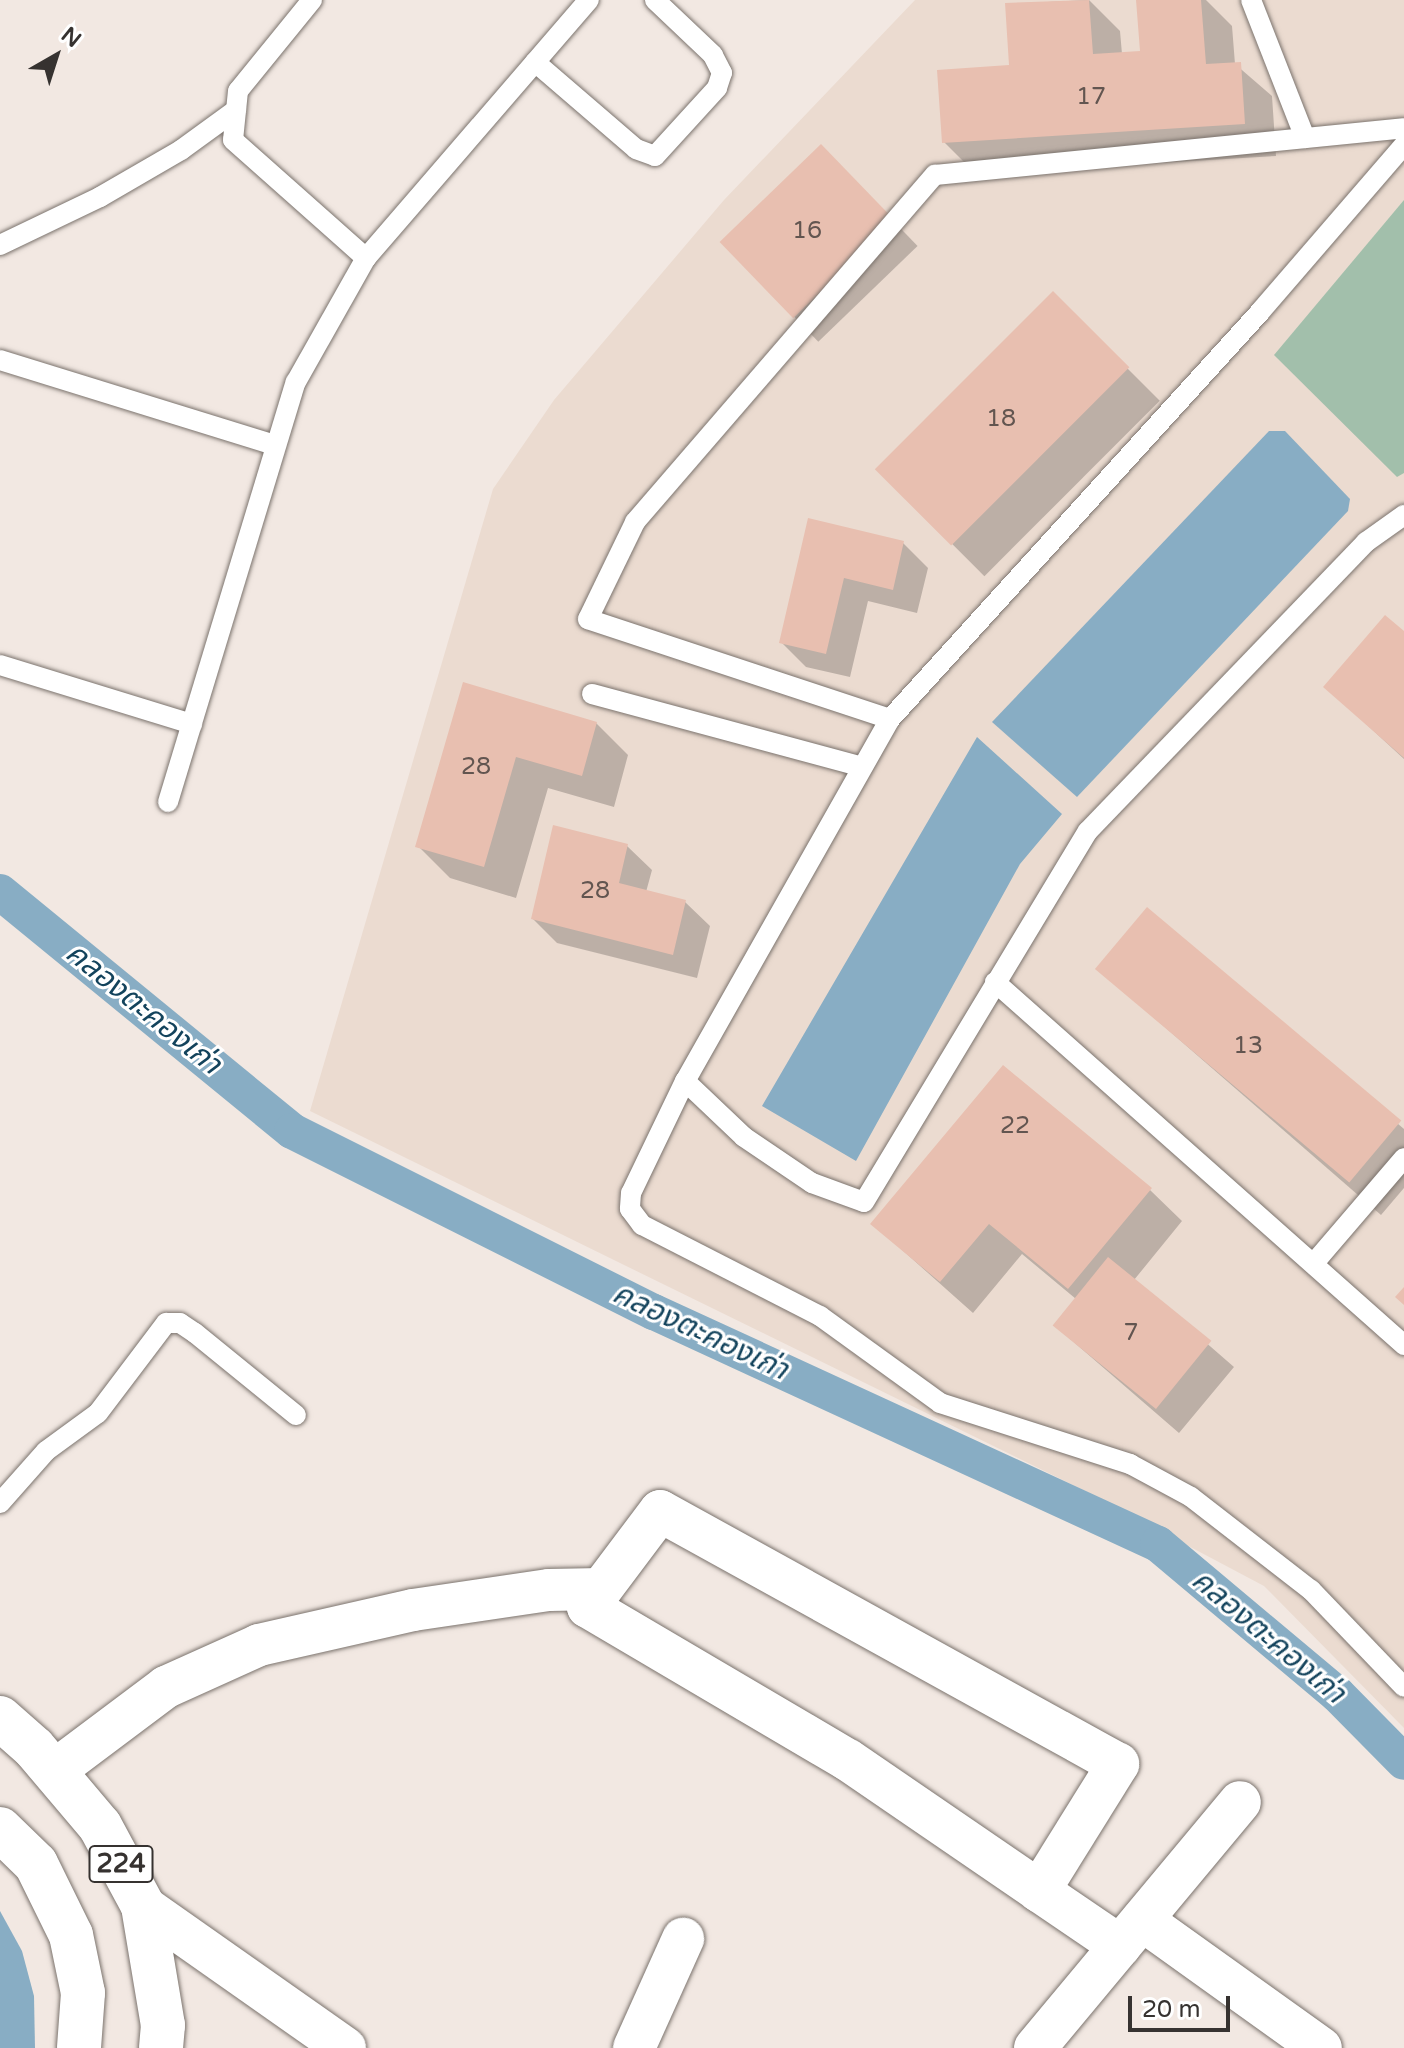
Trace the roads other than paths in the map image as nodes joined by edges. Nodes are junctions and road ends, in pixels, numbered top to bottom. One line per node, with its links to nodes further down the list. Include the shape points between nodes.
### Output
1 (312, 0): 6 (lane, via 238,91)
2 (589, 0): 5 (lane)
3 (655, 0): 5 (lane, via 713,55 722,73 717,88 655,156 636,149)
4 (1251, 0): 8 (lane)
5 (535, 62): 11 (lane)
6 (236, 110): 10 (lane, via 113,189); 11 (lane, via 233,140)
7 (1404, 128): 8 (lane)
8 (1305, 138): 17 (lane, via 935,175 635,522 588,619)
9 (1404, 145): 17 (lane, via 1260,312)
10 (0, 245)
11 (366, 258): 13 (lane, via 296,382)
12 (0, 360): 13 (lane)
13 (275, 445): 18 (lane)
14 (1404, 515): 21 (lane, via 1366,542 1088,831)
15 (0, 665): 18 (lane)
16 (592, 694): 19 (lane)
17 (890, 719): 19 (lane)
18 (192, 724): 20 (lane)
19 (862, 767): 22 (lane)
20 (168, 802)
21 (995, 982): 22 (lane, via 864,1202 812,1183 744,1137); 24 (lane)
22 (685, 1081): 29 (lane, via 631,1193 630,1209 642,1225 820,1316 940,1403 1130,1464 1191,1497 1311,1590)
23 (1404, 1158): 24 (lane)
24 (1314, 1263): 25 (lane)
25 (1404, 1345)
26 (296, 1415): 27 (lane, via 210,1343 171,1322 161,1326 98,1413 46,1451)
27 (0, 1503)
28 (601, 1589): 31 (street, via 549,1590 413,1610 259,1645 166,1687); 34 (street, via 588,1607 848,1760); 34 (street, via 660,1511 1118,1764)
29 (1404, 1687)
30 (0, 1718): 31 (main road, 224)
31 (54, 1771): 35 (main road, 224, via 100,1826)
32 (1240, 1802): 36 (street)
33 (0, 1829): 38 (main road, via 36,1864 71,1935 83,1993)
34 (1039, 1891): 36 (street)
35 (143, 1906): 39 (main road, 224, via 163,2025); 40 (street)
36 (1131, 1933): 42 (street); 43 (street)
37 (683, 1939): 41 (street)
38 (79, 2048)
39 (161, 2048)
40 (345, 2048)
41 (634, 2048)
42 (1035, 2048)
43 (1321, 2048)

